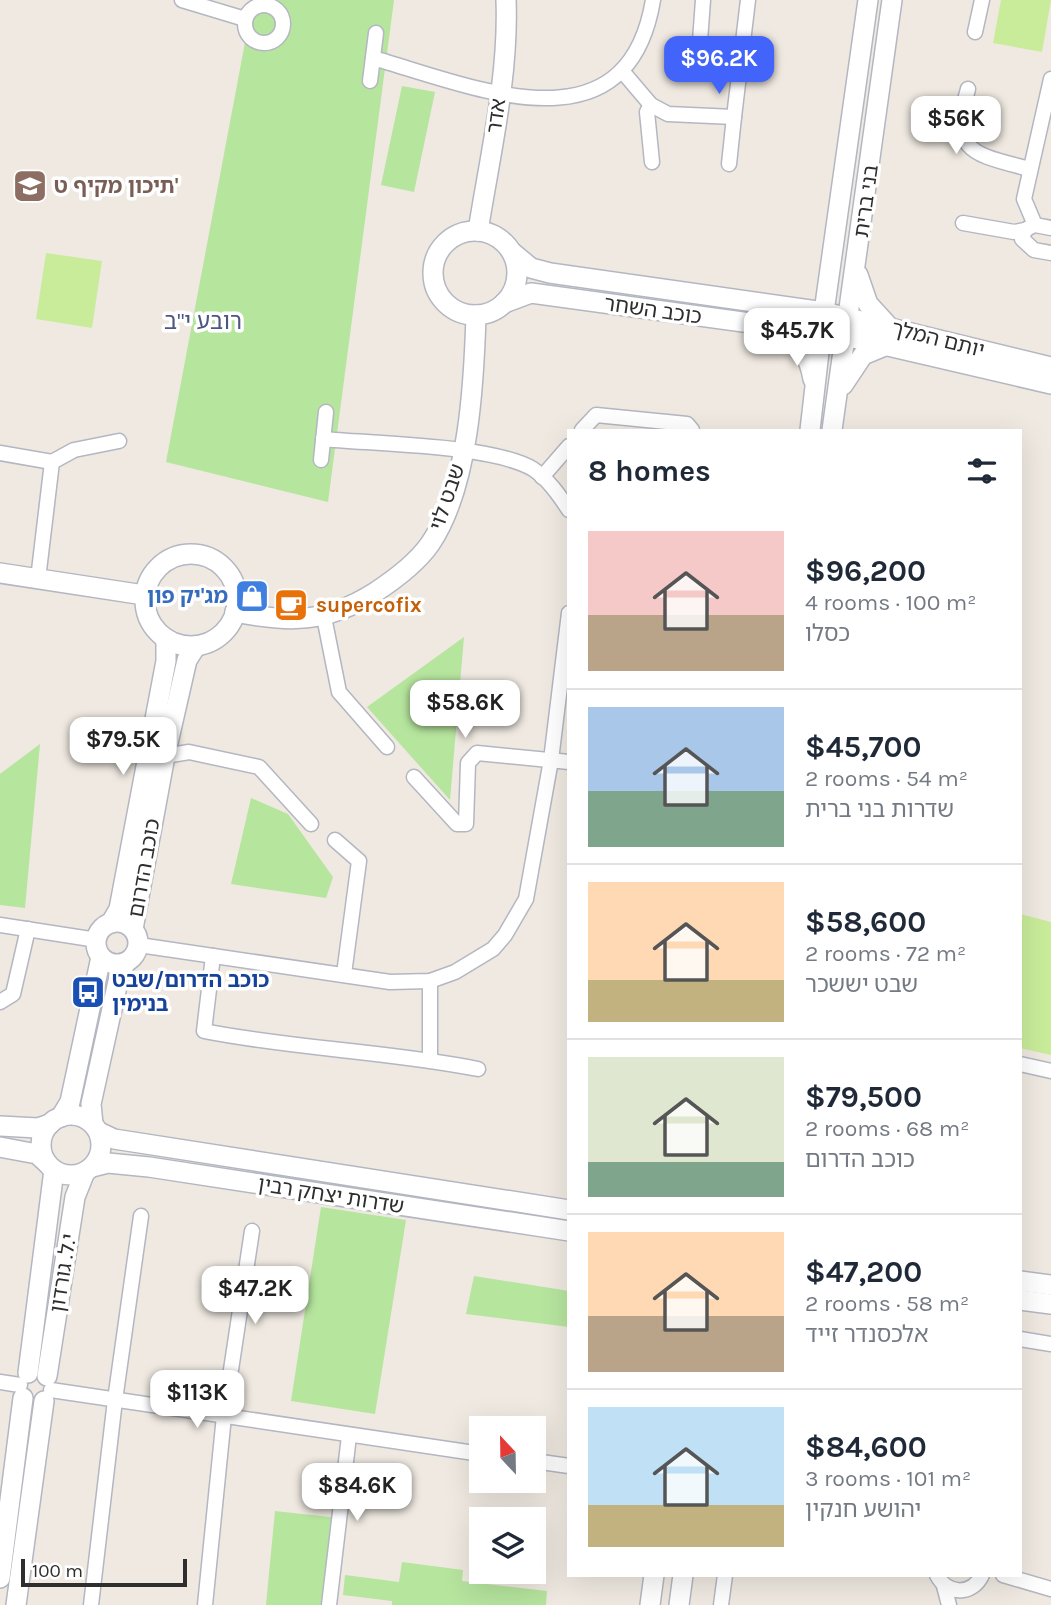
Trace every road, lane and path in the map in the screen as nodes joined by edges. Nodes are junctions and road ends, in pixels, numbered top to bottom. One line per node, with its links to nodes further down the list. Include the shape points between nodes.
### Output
1 (182, 0): 9 (street)
2 (506, 0): 18 (street, אדר)
3 (653, 0): 14 (street, via 641,43)
4 (703, 0): 12 (street)
5 (748, 0): 20 (street)
6 (868, 0): 30 (street, בני ברית)
7 (892, 0): 31 (street, בני ברית)
8 (982, 0): 10 (street)
9 (245, 19)
10 (975, 32)
11 (376, 33): 13 (street)
12 (700, 41)
13 (373, 58): 16 (street); 18 (street)
14 (623, 72): 18 (street, via 571,98); 19 (street)
15 (1051, 79): 23 (street)
16 (370, 81)
17 (968, 89): 23 (street, via 960,118 964,138 976,154)
18 (499, 95): 27 (street, אדר)
19 (651, 105): 20 (street, via 668,114); 21 (street, via 647,112)
20 (734, 117): 22 (street)
21 (652, 162)
22 (729, 164)
23 (1029, 169): 25 (street, via 1024,199)
24 (963, 223): 25 (street, via 1013,232)
25 (1030, 228): 26 (street); 29 (street, via 1022,239 1034,250)
26 (1051, 228)
27 (478, 231): 28 (street, via 498,238); 35 (street, via 448,241 433,269 440,296 450,306)
28 (513, 253): 32 (street, via 517,279); 33 (street, כוכב השחר, via 531,268 550,274)
29 (1051, 253)
30 (833, 263): 33 (street, via 812,293); 34 (street, בני ברית)
31 (857, 270): 37 (street, בני ברית); 39 (street, via 868,304)
32 (504, 303): 35 (street); 36 (street, כוכב השחר, via 531,293)
33 (792, 307): 34 (street, כוכב השחר)
34 (824, 312): 37 (street, יותם המלך); 38 (street, בני ברית)
35 (476, 315): 52 (street, שבט לוי)
36 (774, 327): 38 (street, כוכב השחר); 42 (street, via 802,348)
37 (847, 327): 38 (street, כוכב השחר); 39 (street, יותם המלך); 43 (street, בני ברית)
38 (821, 333): 42 (street, בני ברית)
39 (888, 336): 40 (street, יותם המלך); 41 (street, יותם המלך); 43 (street, via 857,360)
40 (1051, 367)
41 (1051, 384)
42 (815, 388): 47 (street, בני ברית)
43 (836, 402): 48 (street, בני ברית)
44 (326, 412): 49 (street)
45 (584, 429): 46 (street, via 596,415 687,424)
46 (691, 429)
47 (810, 429)
48 (832, 429)
49 (323, 439): 52 (street); 54 (street)
50 (120, 441): 55 (street, via 74,450)
51 (567, 448): 56 (street)
52 (461, 452): 56 (street, via 483,453); 62 (street, שבט לוי, via 443,520 429,545 392,582 348,609)
53 (0, 453): 55 (street)
54 (321, 460)
55 (52, 462): 59 (street)
56 (542, 477): 57 (street)
57 (567, 508)
58 (0, 573): 59 (street)
59 (38, 579): 60 (street)
60 (144, 595): 61 (street, via 156,569 166,560 194,554 210,557 233,580); 64 (street, via 149,620)
61 (235, 612): 62 (street, שבט לוי, via 267,618); 65 (street, via 223,633)
62 (324, 617): 67 (street, via 340,692)
63 (567, 629): 70 (street)
64 (166, 639): 65 (street); 75 (street, כוכב הדרום, via 166,661 119,909)
65 (195, 646): 66 (street, כוכב הדרום, via 187,660)
66 (170, 735): 68 (street); 69 (street, כוכב הדרום)
67 (387, 747)
68 (189, 752): 69 (street); 73 (street, via 259,766)
69 (165, 756): 78 (street, כוכב הדרום)
70 (551, 760): 71 (street); 72 (street, via 477,753 468,763 466,824 457,824); 83 (street, via 526,899 493,949)
71 (567, 762)
72 (414, 777)
73 (312, 824)
74 (335, 840): 82 (street, via 359,861)
75 (111, 923): 78 (street, via 123,923); 79 (street, via 102,930)
76 (0, 925): 77 (street)
77 (28, 929): 79 (street); 84 (street, via 13,994)
78 (136, 937): 80 (street); 81 (street, via 134,956)
79 (99, 948): 81 (street, via 112,964); 89 (street, via 70,1102)
80 (213, 956): 82 (street); 85 (street, via 204,1031 303,1048)
81 (125, 963): 91 (street, via 118,977 91,1104)
82 (344, 974): 83 (street, via 390,982)
83 (430, 981): 85 (street)
84 (0, 1002)
85 (430, 1059): 87 (street)
86 (1022, 1064): 88 (street)
87 (478, 1069)
88 (1051, 1071)
89 (55, 1121): 90 (street, via 38,1128); 91 (street, via 78,1116); 93 (street, via 42,1139)
90 (0, 1126)
91 (96, 1128): 94 (street, via 101,1150); 95 (street, שדרות יצחק רבין, via 114,1139)
92 (0, 1147): 93 (street, via 37,1154)
93 (51, 1166): 94 (street, via 70,1175); 105 (street, י.ל. גורדון)
94 (89, 1169): 98 (street, שדרות יצחק רבין, via 108,1163 149,1167); 105 (street, י.ל. גורדון, via 75,1197)
95 (567, 1210)
96 (141, 1216): 106 (street)
97 (252, 1231): 107 (street)
98 (567, 1231)
99 (1022, 1281): 100 (street)
100 (1051, 1285)
101 (1022, 1300): 102 (street)
102 (1051, 1304)
103 (1022, 1339): 104 (street)
104 (1051, 1344)
105 (30, 1386): 106 (street); 116 (street, י.ל. גורדון); 120 (street, י.ל. גורדון)
106 (114, 1401): 107 (street); 121 (street)
107 (224, 1416): 108 (street); 122 (street)
108 (349, 1436): 109 (street); 123 (street)
109 (469, 1452)
110 (546, 1462): 111 (street)
111 (567, 1465)
112 (654, 1577): 124 (street)
113 (683, 1577): 125 (street)
114 (725, 1577): 126 (street)
115 (1007, 1577): 118 (street); 119 (street)
116 (0, 1578)
117 (941, 1581): 118 (street, via 961,1591); 127 (street)
118 (976, 1583): 128 (street)
119 (1051, 1590)
120 (16, 1605)
121 (91, 1605)
122 (205, 1605)
123 (330, 1605)
124 (650, 1605)
125 (679, 1605)
126 (721, 1605)
127 (949, 1605)
128 (960, 1605)

